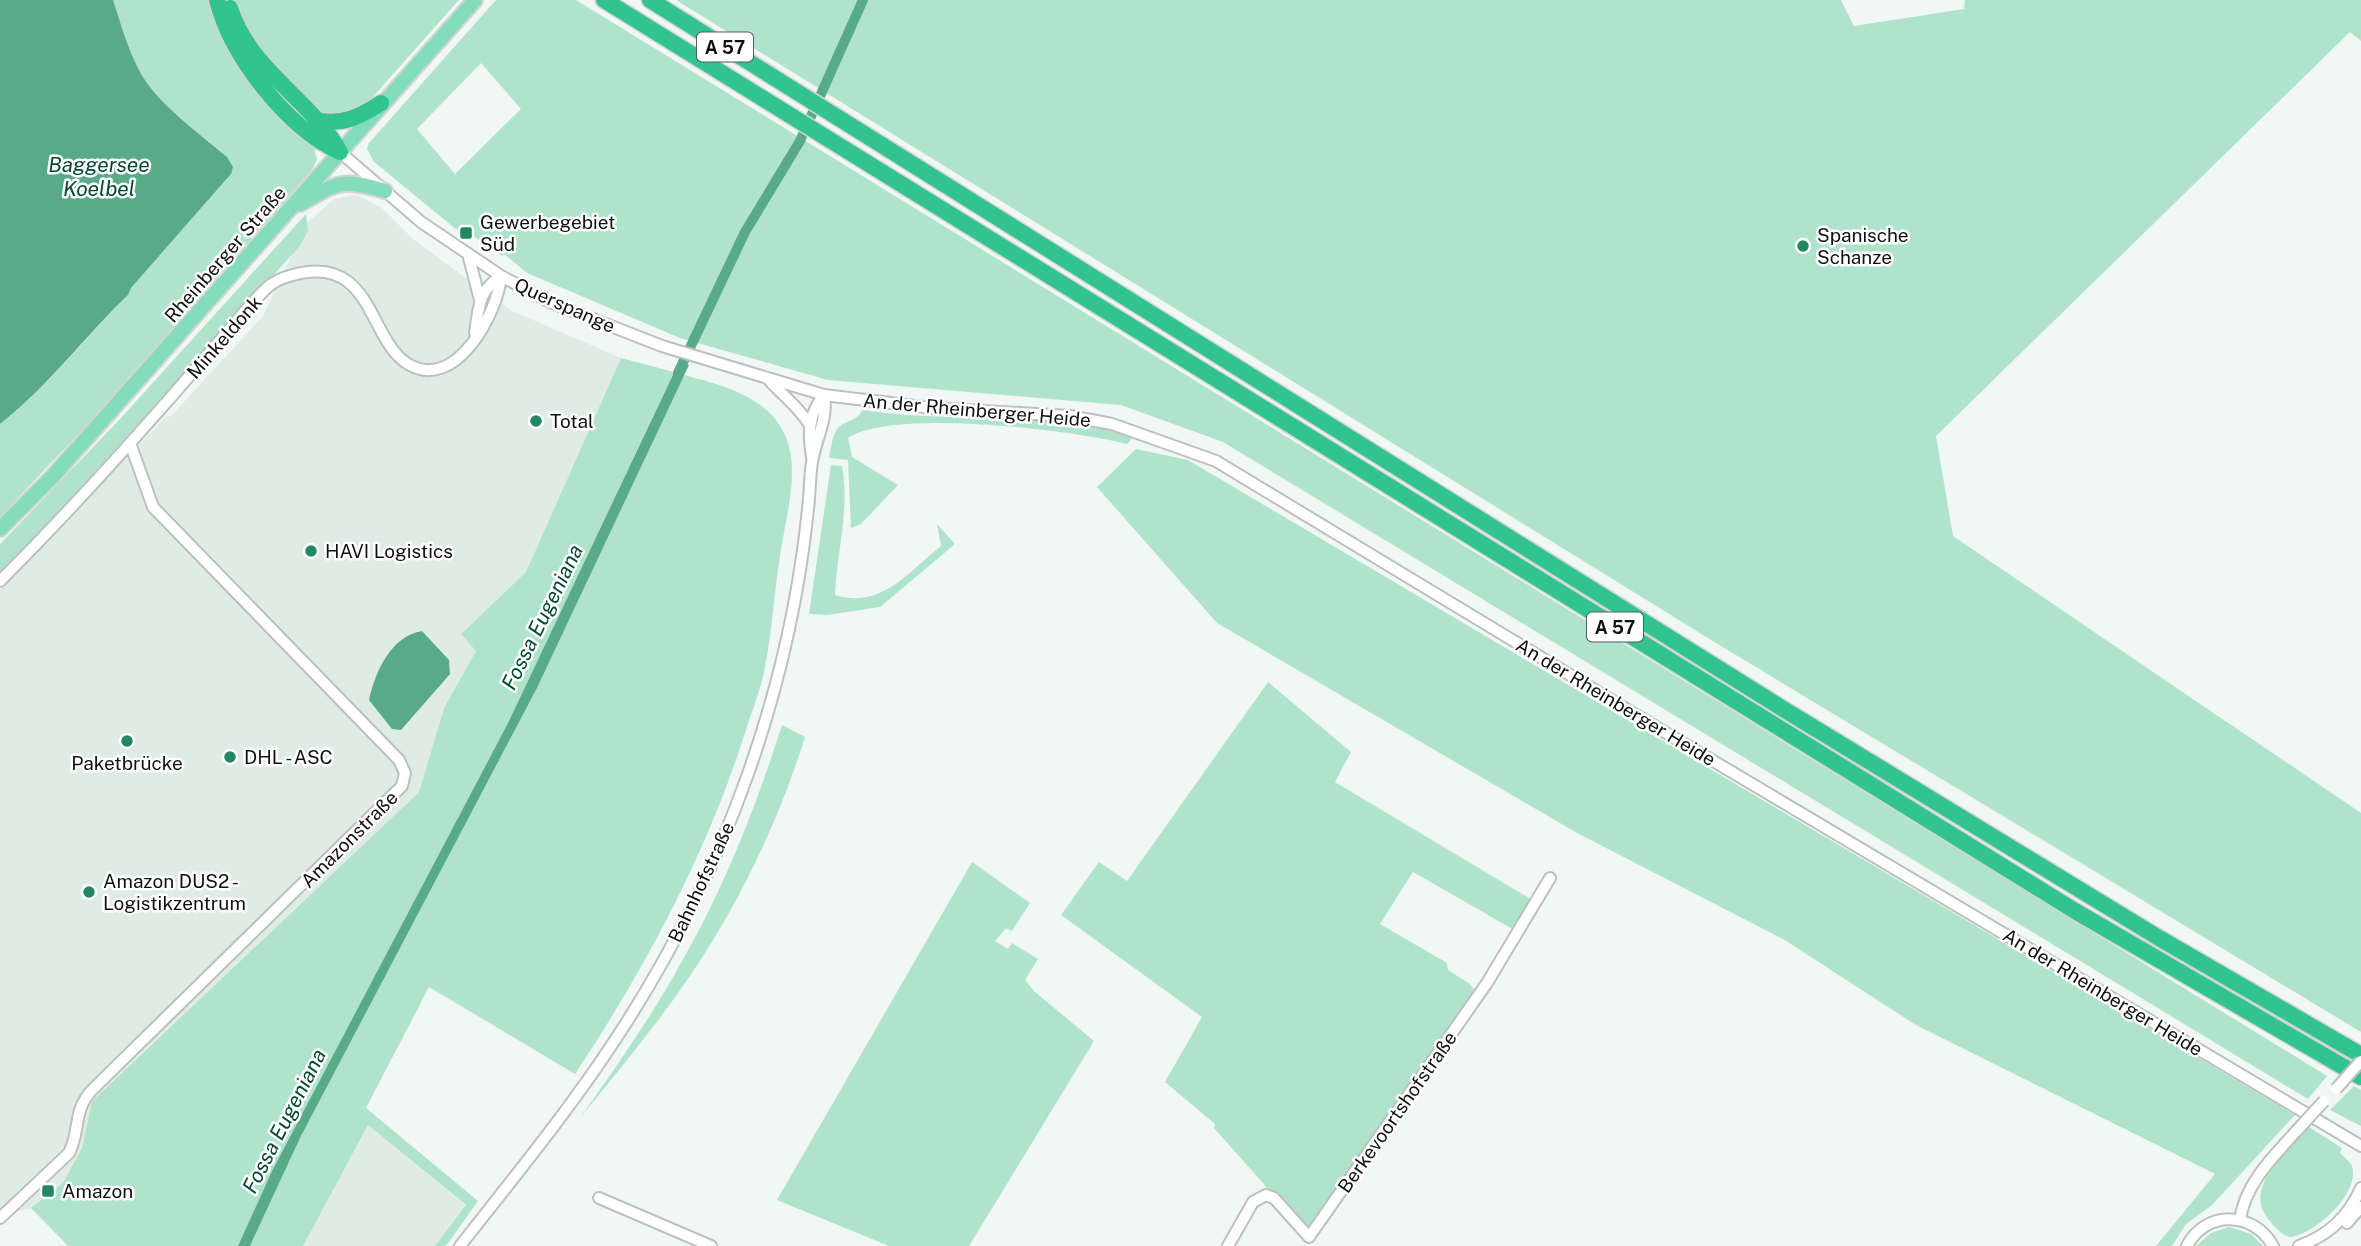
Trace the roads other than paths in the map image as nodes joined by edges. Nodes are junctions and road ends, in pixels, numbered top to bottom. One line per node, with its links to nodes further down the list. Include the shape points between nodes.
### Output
1 (217, 0): 8 (highway, via 236,52 309,134)
2 (227, 0): 7 (highway, via 247,45)
3 (475, 0): 6 (main road, Rheinberger Straße)
4 (604, 0): 25 (highway, A 57, via 2063,904)
5 (650, 0): 23 (highway, A 57, via 1999,842)
6 (382, 103): 7 (highway, via 355,119); 8 (main road, Rheinberger Straße)
7 (316, 120): 8 (highway)
8 (340, 152): 9 (street, Querspange); 10 (main road, Rheinberger Straße)
9 (385, 191): 10 (main road, via 353,181 335,184); 11 (street, Querspange)
10 (290, 210): 20 (main road, Rheinberger Straße, via 53,476)
11 (468, 254): 12 (street, Querspange); 13 (street)
12 (500, 276): 13 (street, via 486,285); 14 (street, Minkeldonk, via 499,291); 15 (street, Querspange, via 552,303 662,346)
13 (480, 300): 14 (street)
14 (474, 342): 18 (street, Minkeldonk, via 455,362 433,369 415,367 399,356 351,284 330,275 298,273 270,285)
15 (769, 380): 16 (street, Querspange); 17 (street, via 793,401)
16 (824, 395): 17 (street); 19 (street, Bahnhofstraße, via 825,420); 26 (street, An der Rheinberger Heide, via 932,408 1070,416 1132,430 1216,461)
17 (809, 424): 19 (street, Bahnhofstraße)
18 (130, 443): 21 (street, Minkeldonk); 30 (street, Amazonstraße, via 153,507 399,760 405,773 402,786 92,1090 77,1112 69,1153)
19 (812, 461): 32 (street, Bahnhofstraße, via 800,570 780,669 755,755 710,870 671,948 619,1035)
20 (0, 529)
21 (0, 581)
22 (1550, 878): 34 (street, Berkevoortshofstraße, via 1487,983 1308,1237 1274,1198 1266,1195 1253,1202)
23 (2361, 1055)
24 (2361, 1061): 31 (street, bridge, via 2257,1178)
25 (2361, 1077)
26 (2361, 1146)
27 (2361, 1188): 37 (street, via 2339,1223)
28 (599, 1198): 33 (street)
29 (2361, 1207): 38 (street)
30 (0, 1218)
31 (2240, 1220): 35 (street, via 2207,1224); 36 (street, via 2256,1227)
32 (460, 1246)
33 (711, 1246)
34 (1228, 1246)
35 (2187, 1246)
36 (2273, 1246)
37 (2299, 1246)
38 (2318, 1246)

